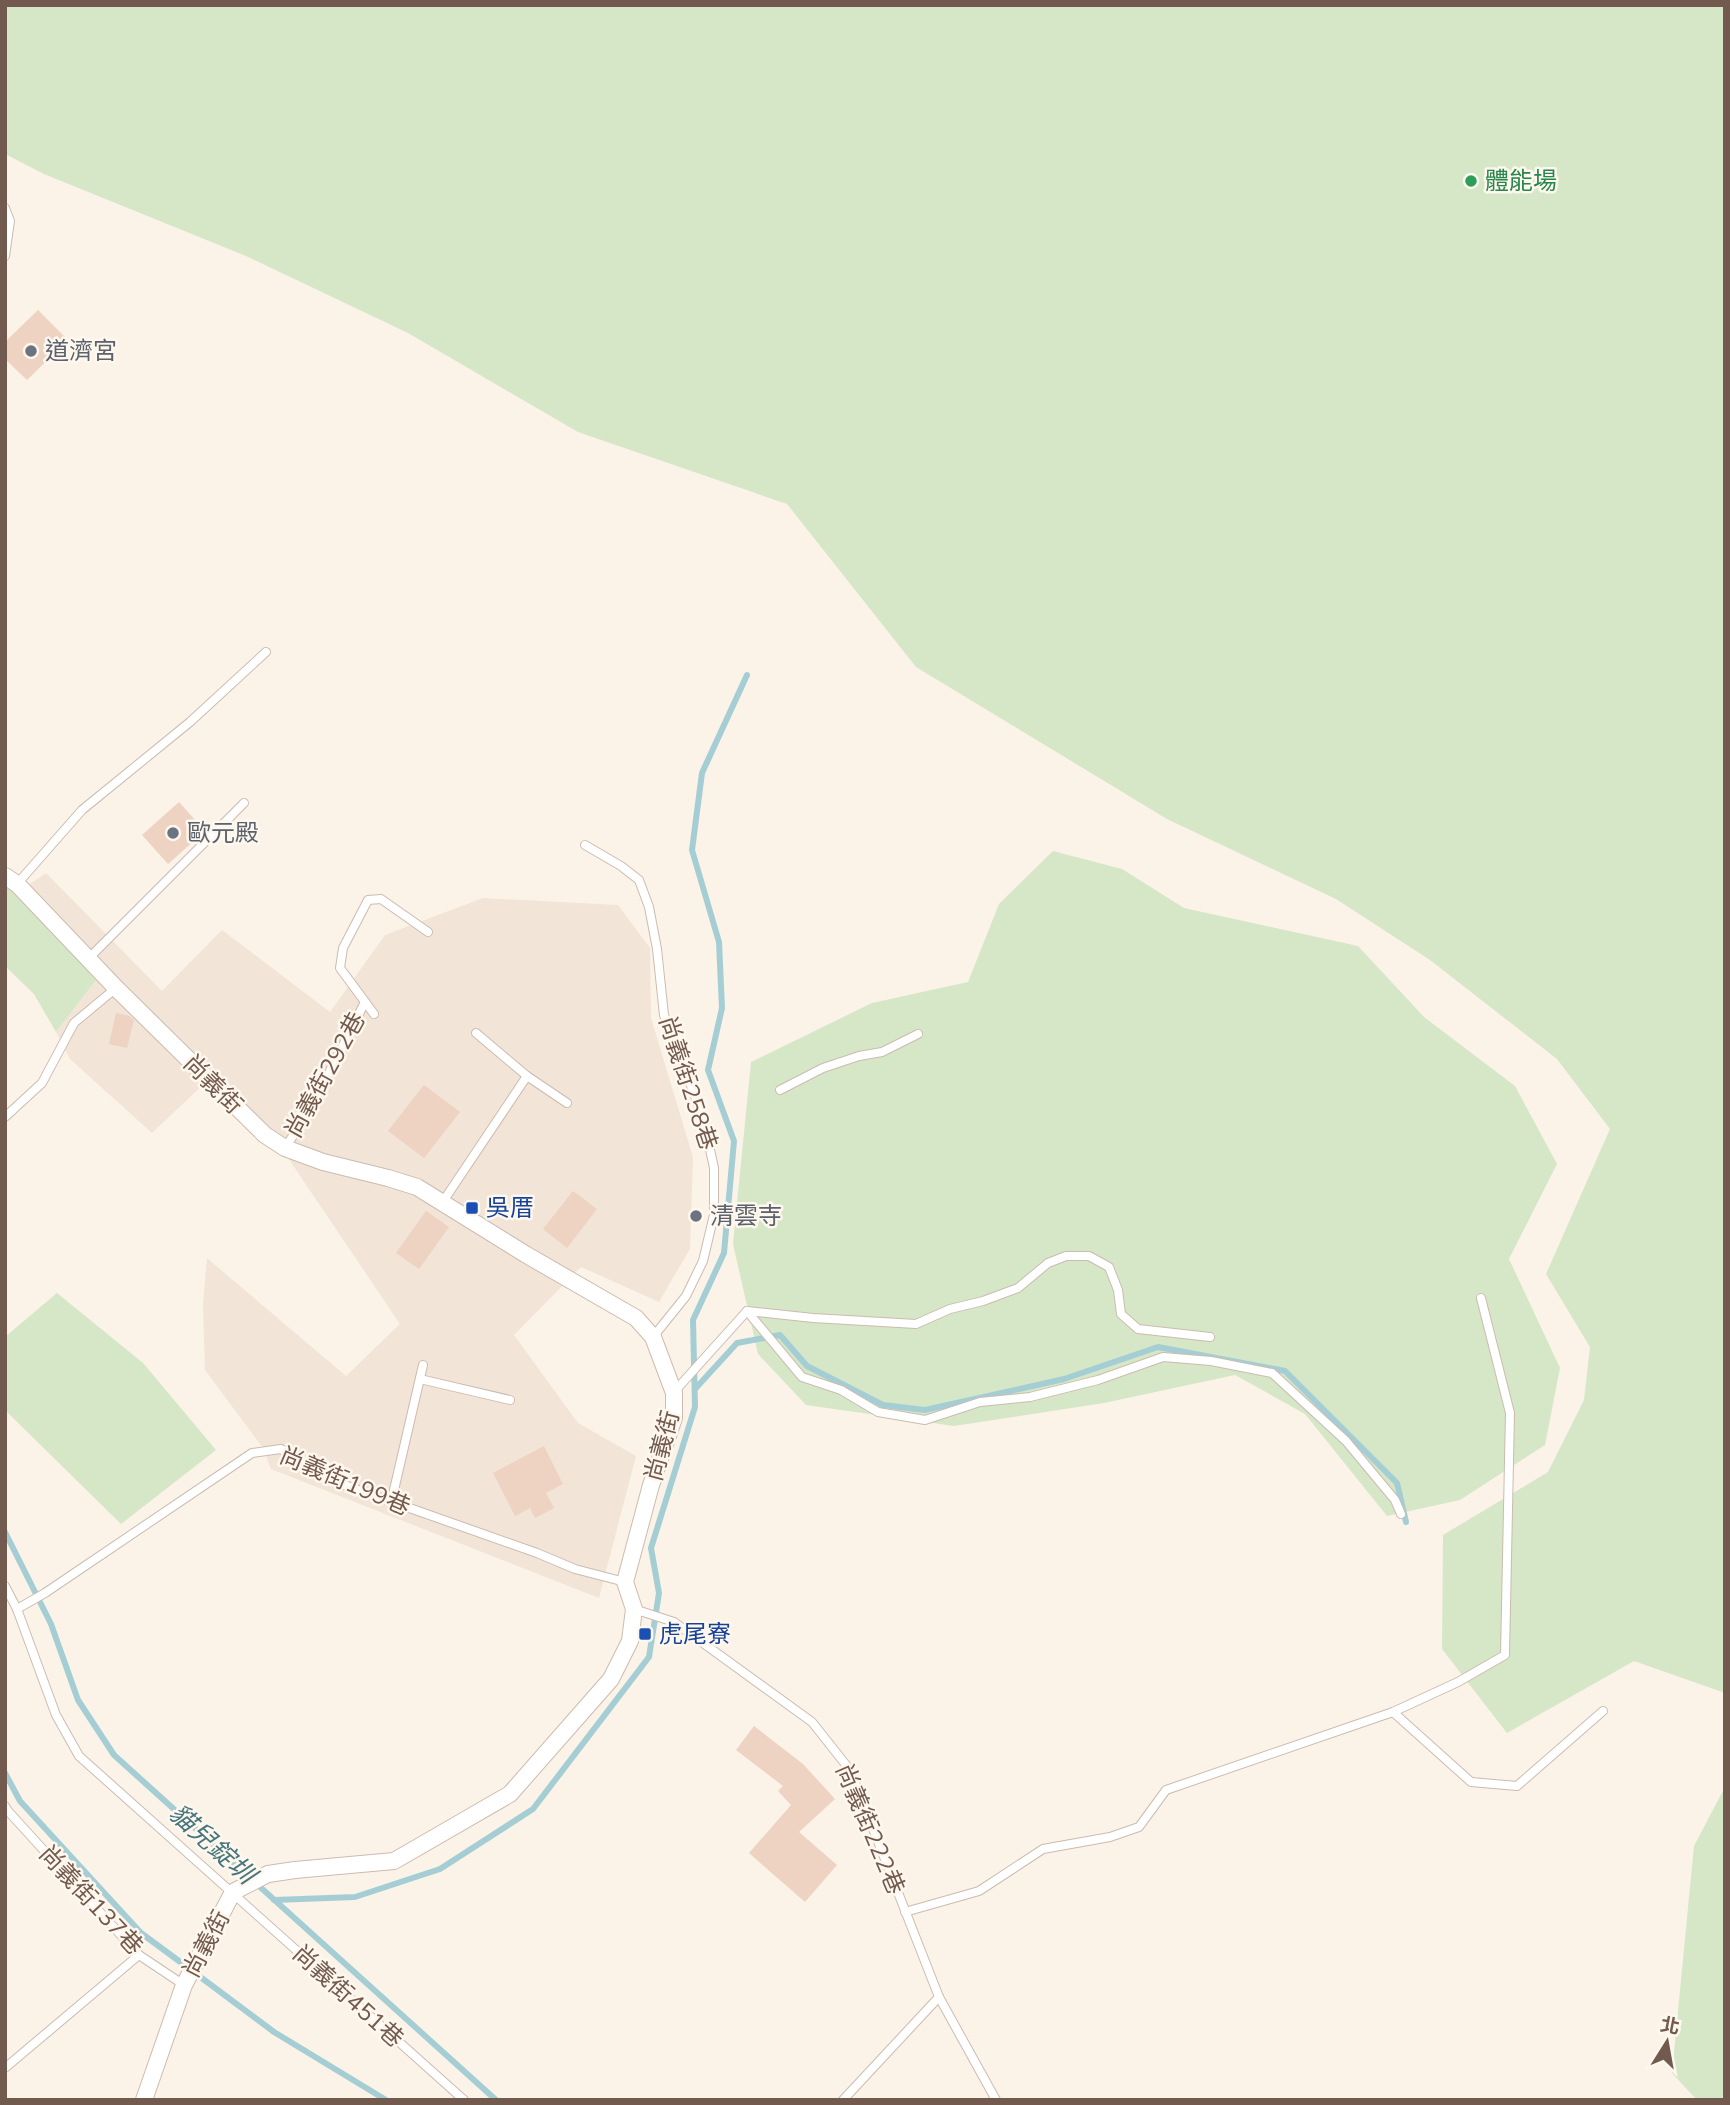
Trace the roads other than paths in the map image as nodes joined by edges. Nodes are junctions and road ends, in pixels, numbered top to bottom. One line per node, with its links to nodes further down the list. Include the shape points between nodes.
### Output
1 (5, 208): 2 (lane, via 10,221)
2 (5, 256)
3 (266, 652): 6 (lane, via 190,722 82,810)
4 (244, 803): 8 (lane)
5 (585, 845): 22 (lane, 尚義街258巷, via 639,880 657,949 664,1015 703,1117 715,1168 714,1215 703,1261 686,1296)
6 (11, 880): 8 (street, 尚義街)
7 (428, 932): 10 (lane, via 381,899 368,900 343,947 340,968)
8 (89, 958): 9 (street, 尚義街)
9 (116, 988): 17 (lane, via 74,1023 42,1083); 18 (street, 尚義街, via 232,1104)
10 (365, 1002): 11 (lane); 18 (lane, 尚義街292巷, via 311,1108)
11 (374, 1014)
12 (476, 1034): 14 (lane)
13 (918, 1034): 15 (lane, via 881,1052 823,1068)
14 (527, 1076): 16 (lane); 19 (lane)
15 (780, 1090)
16 (567, 1103)
17 (5, 1117)
18 (285, 1148): 19 (street, 尚義街, via 417,1188)
19 (442, 1203): 22 (street, 尚義街, via 636,1318)
20 (1481, 1298): 35 (lane, via 1510,1413 1505,1655)
21 (747, 1311): 23 (lane, via 916,1324 950,1308 1018,1288 1066,1256 1089,1256 1109,1267 1121,1314 1138,1329); 26 (lane); 29 (lane, via 802,1377 841,1390 878,1412 925,1420 981,1402 1030,1397 1098,1380 1163,1357 1272,1373 1346,1441 1395,1500)
22 (653, 1337): 26 (street, 尚義街)
23 (1210, 1337)
24 (423, 1365): 25 (lane)
25 (420, 1379): 27 (lane); 28 (lane)
26 (678, 1388): 30 (street, 尚義街, via 674,1418)
27 (510, 1400)
28 (391, 1503): 30 (lane, 尚義街199巷, via 575,1569); 32 (lane, 尚義街199巷, via 333,1481 281,1449 252,1452)
29 (1401, 1514)
30 (625, 1582): 33 (street, 尚義街)
31 (5, 1586): 32 (lane)
32 (17, 1609): 37 (lane, via 56,1715 79,1756)
33 (634, 1609): 37 (street, 尚義街, via 630,1641 611,1679 509,1794 394,1861 268,1874); 38 (lane, 尚義街222巷, via 669,1620 813,1722 850,1770)
34 (1603, 1711): 35 (lane, via 1517,1787 1471,1782)
35 (1393, 1712): 38 (lane, via 1166,1790 1139,1827 1110,1838 1043,1849 979,1891)
36 (5, 1806): 39 (lane, 尚義街137巷)
37 (233, 1892): 40 (street, 尚義街); 44 (lane, 尚義街451巷)
38 (905, 1912): 41 (lane, 尚義街222巷)
39 (139, 1955): 40 (lane, 尚義街137巷); 42 (lane)
40 (184, 1986): 43 (street, 尚義街)
41 (939, 1997): 45 (lane); 46 (lane, 尚義街222巷)
42 (5, 2068)
43 (144, 2100)
44 (464, 2100)
45 (843, 2100)
46 (996, 2100)

